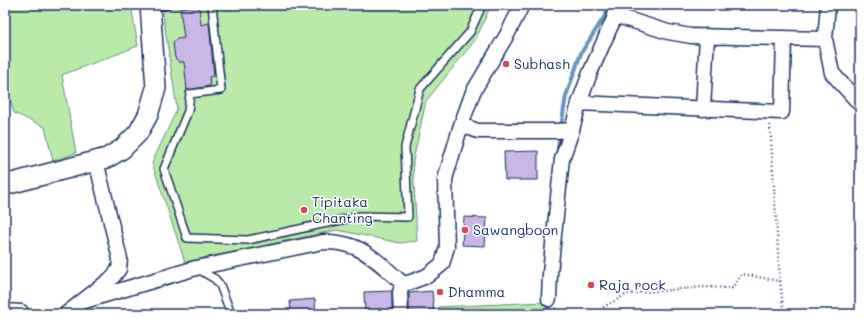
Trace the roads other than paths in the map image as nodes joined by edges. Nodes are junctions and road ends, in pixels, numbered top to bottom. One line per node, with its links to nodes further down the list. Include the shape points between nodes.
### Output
1 (212, 5): 2 (lane, via 222,90 190,94 188,111 164,169 187,238 248,240 360,216 408,217 405,148 420,89 470,32)
2 (482, 5)
3 (522, 5): 13 (street, via 473,92)
4 (828, 5): 9 (street)
5 (155, 6): 15 (street, via 156,88 148,115 138,133 122,149)
6 (617, 10): 7 (street, via 668,32); 10 (street)
7 (707, 36): 8 (street); 12 (street)
8 (784, 38): 9 (street); 12 (street, via 782,112)
9 (825, 39): 11 (street, via 832,73)
10 (578, 103): 12 (street); 14 (street)
11 (860, 104)
12 (703, 109)
13 (460, 125): 14 (street, via 478,131); 18 (street, via 445,179 447,247 442,264 427,276)
14 (572, 130): 19 (street, via 562,159)
15 (96, 161): 16 (street); 20 (street, via 120,259 119,269 112,278)
16 (5, 185)
17 (196, 268): 18 (street, via 304,244 336,242 354,247 382,265); 20 (street); 24 (lane, via 215,279)
18 (402, 283): 25 (street)
19 (549, 299)
20 (81, 302): 23 (street)
21 (5, 311): 22 (street)
22 (22, 314)
23 (66, 314)
24 (231, 314)
25 (401, 314)

